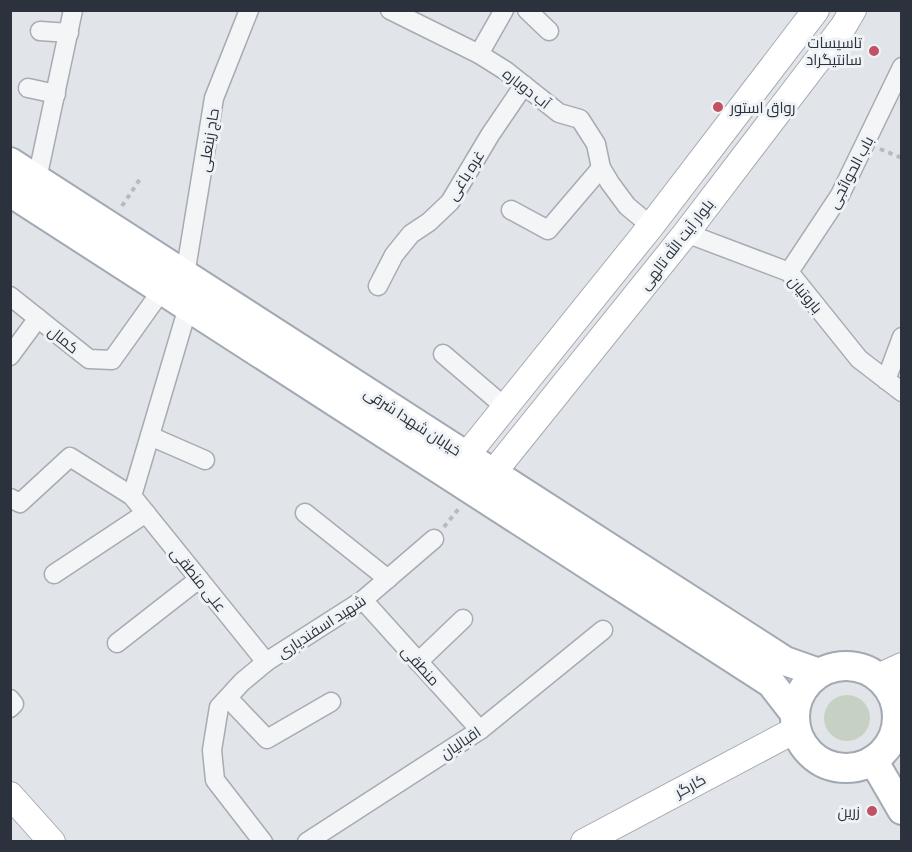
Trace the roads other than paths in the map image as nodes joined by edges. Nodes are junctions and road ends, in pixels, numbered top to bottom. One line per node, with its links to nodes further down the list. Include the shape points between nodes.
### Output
1 (74, 10): 10 (street)
2 (249, 10): 24 (street, حاج زینعلی, via 214,98)
3 (390, 10): 11 (street, آب دوباره)
4 (504, 10): 11 (street)
5 (527, 10): 9 (street)
6 (816, 10): 21 (main road, بلوار آیت الله تالهی)
7 (853, 10): 22 (main road, بلوار آیت الله تالهی)
8 (40, 30): 10 (street)
9 (549, 31)
10 (69, 33): 15 (street)
11 (479, 54): 13 (street, آب دوباره)
12 (902, 67): 23 (street, باب الحوائجی, via 840,195)
13 (524, 85): 17 (street, آب دوباره, via 559,113 580,119 596,144); 25 (street, غره باغی, via 450,202 411,234 394,255)
14 (28, 88): 15 (street)
15 (56, 94): 18 (street)
16 (10, 162): 18 (main road, خیابان شهدا شرقی)
17 (601, 168): 20 (street, via 548,230); 21 (street, آب دوباره, via 627,206)
18 (38, 179): 24 (main road, خیابان شهدا شرقی, via 109,225)
19 (10, 192): 24 (main road, خیابان شهدا شرقی)
20 (511, 210)
21 (651, 226): 22 (main road); 34 (main road, بلوار آیت الله تالهی)
22 (686, 233): 23 (street, باروتیان); 38 (main road, بلوار آیت الله تالهی)
23 (789, 272): 32 (street, باروتیان, via 859,359)
24 (174, 283): 27 (main road, خیابان شهدا شرقی); 28 (street, کمال, via 112,360 89,360); 36 (main road, خیابان شهدا شرقی)
25 (378, 286)
26 (10, 296): 28 (street, کمال)
27 (188, 307): 35 (street); 38 (main road, خیابان شهدا شرقی)
28 (38, 318): 31 (street)
29 (902, 337): 32 (street)
30 (443, 354): 34 (street)
31 (10, 356)
32 (886, 380): 33 (street, باروتیان)
33 (902, 392)
34 (505, 407): 36 (main road, بلوار آیت الله تالهی)
35 (150, 436): 37 (street); 39 (street)
36 (466, 456): 38 (main road, خیابان شهدا شرقی)
37 (206, 460)
38 (483, 482): 54 (main road, خیابان شهدا شرقی, via 784,661); 60 (main road, خیابان شهدا شرقی, via 771,683)
39 (132, 496): 40 (street, علی منطقی, via 70,457 20,503); 41 (street, علی منطقی)
40 (10, 498)
41 (146, 513): 44 (street); 45 (street, علی منطقی)
42 (304, 513): 46 (street)
43 (434, 538): 46 (street, شهید اسفندیاری)
44 (54, 574)
45 (199, 579): 50 (street); 51 (street, علی منطقی)
46 (388, 579): 47 (street, شهید اسفندیاری)
47 (363, 600): 51 (street, شهید اسفندیاری); 52 (street, منطقی)
48 (464, 620): 52 (street)
49 (603, 630): 61 (street, اقبالیان)
50 (117, 643)
51 (266, 662): 55 (street, شهید اسفندیاری)
52 (418, 662): 61 (street, منطقی)
53 (890, 672): 54 (main road, via 849,666 833,667); 58 (main road, via 889,689)
54 (819, 674): 60 (main road, via 798,698)
55 (228, 698): 57 (street, via 267,739); 66 (street, شهید اسفندیاری, via 219,707 212,750 215,780)
56 (10, 699): 59 (street, via 14,704)
57 (331, 702)
58 (898, 707): 62 (main road)
59 (10, 708)
60 (796, 721): 62 (main road, via 803,744 827,764 843,768); 68 (main road, کارگر)
61 (480, 730): 67 (street, اقبالیان)
62 (887, 757): 64 (main road)
63 (10, 795): 65 (main road)
64 (902, 810)
65 (52, 842)
66 (263, 842)
67 (307, 842)
68 (584, 842)

